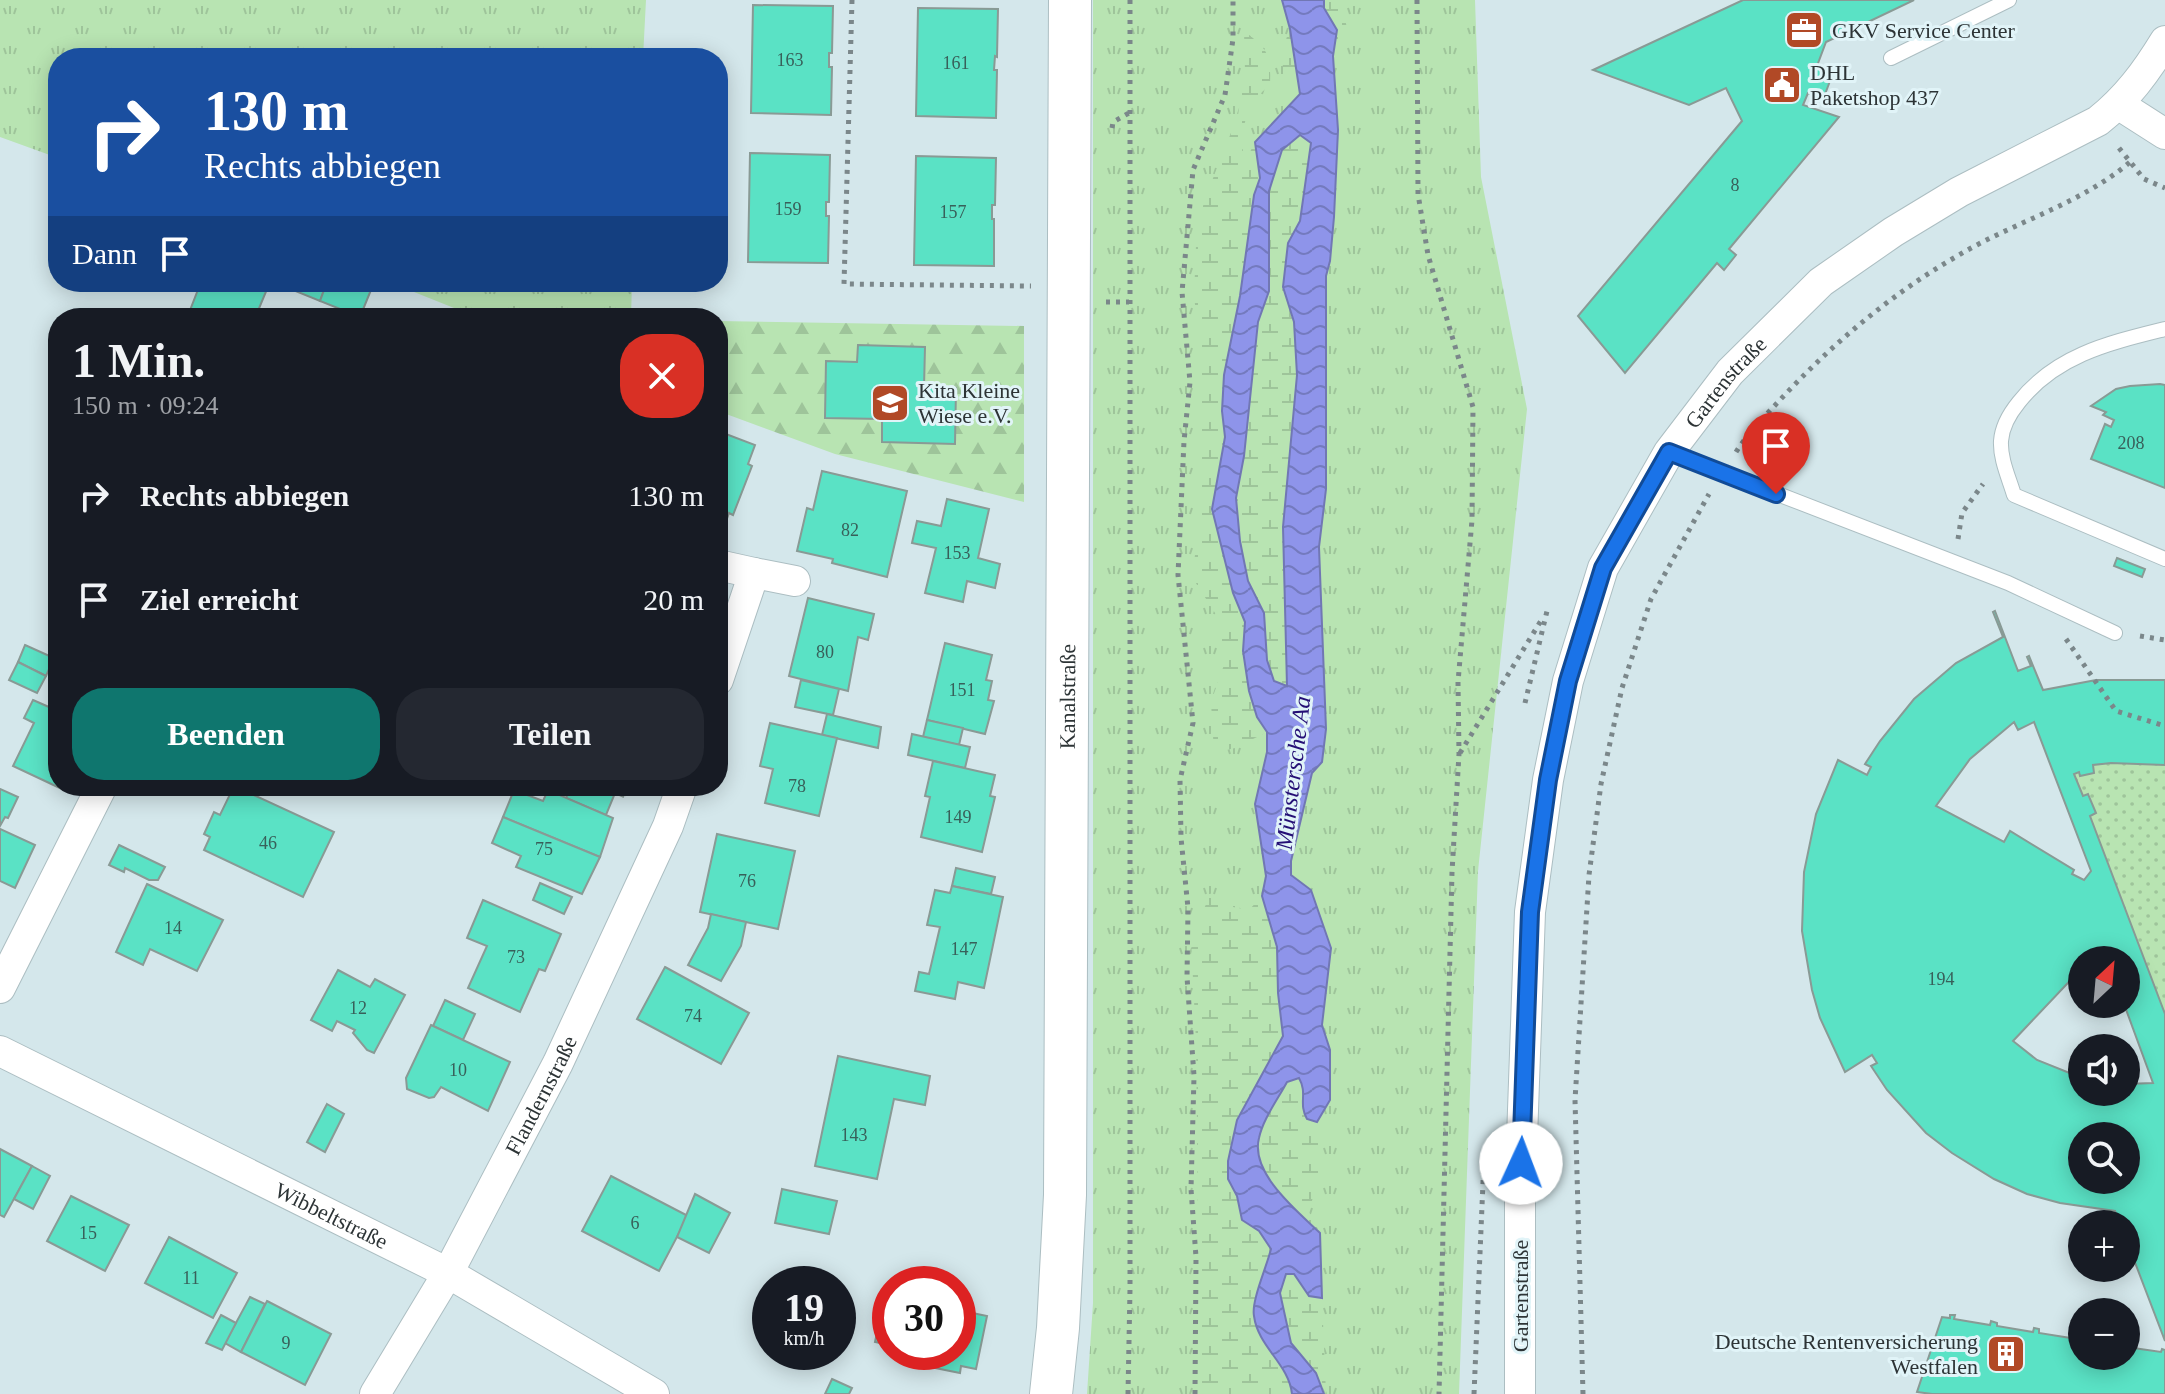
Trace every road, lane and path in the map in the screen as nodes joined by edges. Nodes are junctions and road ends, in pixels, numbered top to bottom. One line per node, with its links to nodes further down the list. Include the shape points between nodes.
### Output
1 (852, 0): 12 (path, via 844,284)
2 (1070, 0): 35 (main road, Kanalstraße, via 1065,1195)
3 (1130, 0): 14 (path)
4 (1233, 0): 37 (path, via 1225,95 1193,170 1182,292 1190,382 1178,575 1193,723 1180,780 1194,1076)
5 (1417, 0): 27 (path, via 1418,194 1428,255 1473,407)
6 (2009, 0): 8 (lane)
7 (2165, 41): 9 (street, Gartenstraße)
8 (1891, 58)
9 (2118, 104): 10 (street); 16 (street, Gartenstraße, via 2076,134 1959,192 1821,282 1730,372)
10 (2165, 134)
11 (2165, 188): 17 (path, via 2144,179 2130,162 2104,184 1958,255 1878,309 1814,363 1746,436)
12 (1035, 286)
13 (1101, 302): 14 (path)
14 (1129, 302): 36 (path)
15 (2165, 329): 18 (lane, via 2100,346 2046,374 2012,410 2001,441 2014,495)
16 (1669, 452): 17 (lane); 39 (street, Gartenstraße, via 1603,568 1568,681 1548,780 1530,912 1520,1195)
17 (1722, 473): 24 (lane, via 2008,583); 40 (path, via 1651,599 1622,688 1601,784 1589,875 1575,1100)
18 (2165, 559)
19 (728, 567): 20 (street)
20 (754, 573): 21 (street); 25 (street)
21 (795, 581)
22 (1547, 611): 27 (path)
23 (2061, 632): 26 (path, via 2116,711)
24 (2115, 633)
25 (728, 650)
26 (2165, 726)
27 (1459, 754): 38 (path)
28 (97, 796): 30 (street)
29 (678, 796): 32 (street, Flandernstraße, via 558,1063)
30 (0, 988)
31 (0, 1051): 32 (street, Wibbeltstraße)
32 (448, 1273): 33 (street, Flandernstraße); 34 (street, Wibbeltstraße)
33 (375, 1394)
34 (654, 1394)
35 (1051, 1394)
36 (1128, 1394)
37 (1195, 1394)
38 (1439, 1394)
39 (1520, 1394)
40 (1583, 1394)

